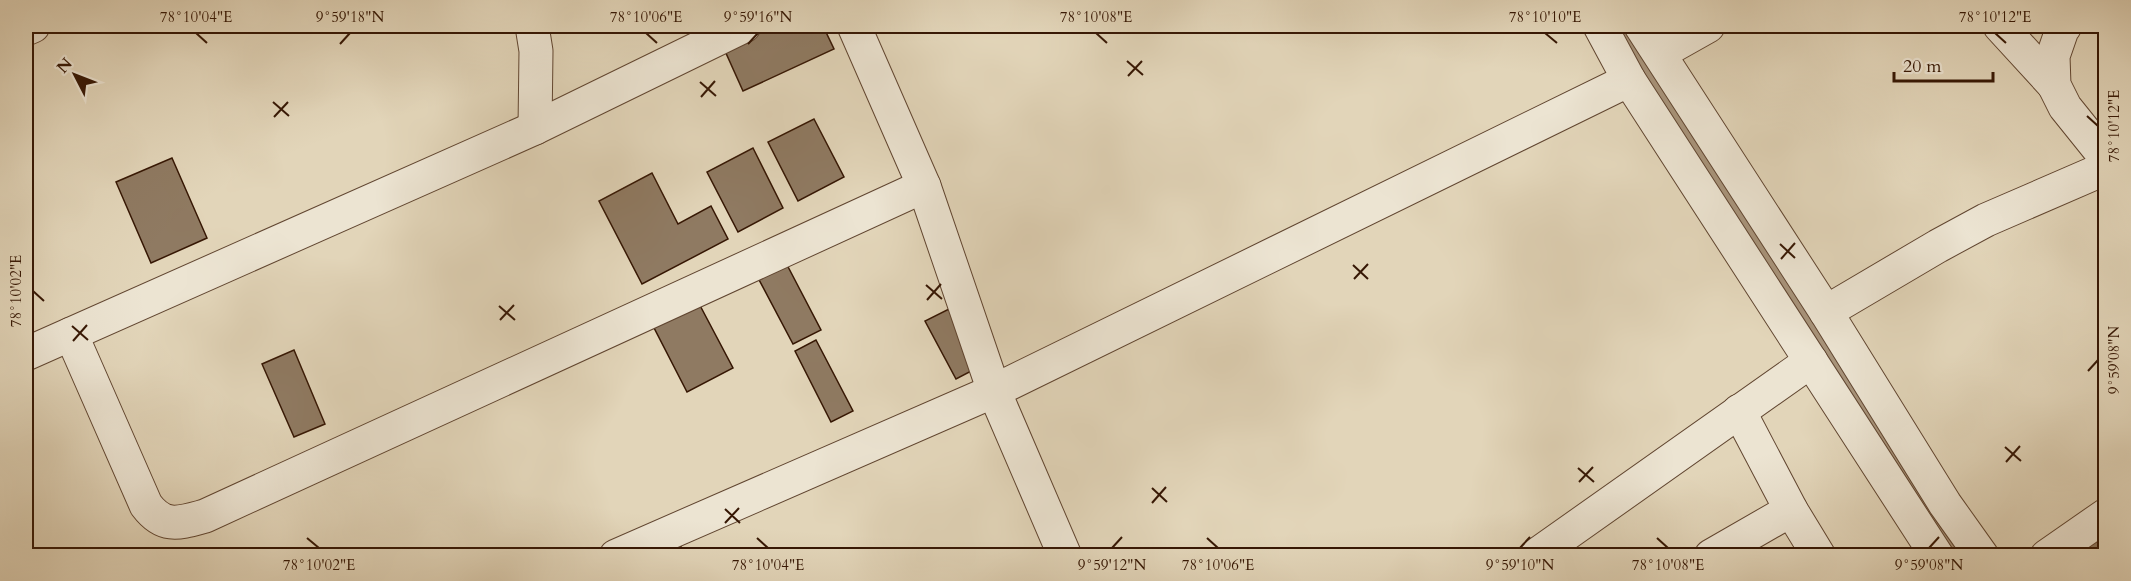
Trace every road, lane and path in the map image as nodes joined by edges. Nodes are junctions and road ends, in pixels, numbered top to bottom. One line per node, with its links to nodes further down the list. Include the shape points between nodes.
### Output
1 (33, 26): 10 (street)
2 (532, 26): 14 (street, via 536,51)
3 (744, 26): 14 (street)
4 (854, 26): 17 (street)
5 (1600, 26): 12 (street)
6 (1641, 26): 11 (street)
7 (1708, 26): 11 (street)
8 (2000, 26): 13 (street)
9 (2065, 26): 13 (street, via 2053,56)
10 (26, 29)
11 (1660, 53): 18 (street)
12 (1629, 80): 21 (street); 22 (street)
13 (2054, 85): 15 (street, via 2065,107)
14 (535, 129): 19 (street)
15 (2106, 158)
16 (2106, 168): 18 (street, via 1986,220)
17 (924, 186): 19 (street, via 205,516 180,523 165,521 146,505); 22 (street)
18 (1826, 312): 32 (street, via 1945,504)
19 (71, 334): 20 (street)
20 (26, 354)
21 (1811, 361): 23 (street); 31 (street)
22 (994, 391): 26 (street); 27 (street)
23 (1739, 411): 24 (street); 28 (street)
24 (1791, 510): 29 (street); 30 (street)
25 (2106, 515): 33 (street)
26 (616, 555)
27 (1065, 555)
28 (1535, 555)
29 (1711, 555)
30 (1819, 555)
31 (1936, 555)
32 (1982, 555)
33 (2047, 555)

